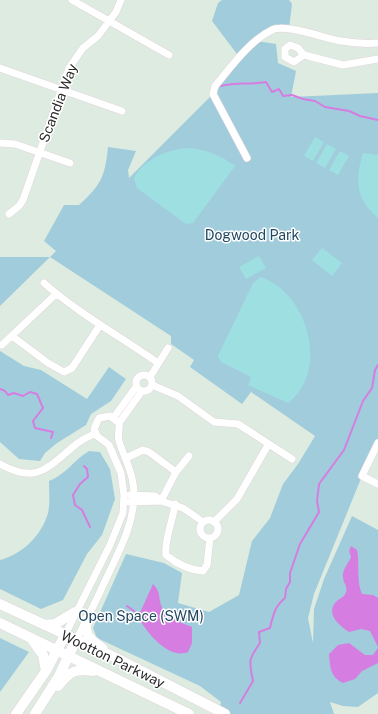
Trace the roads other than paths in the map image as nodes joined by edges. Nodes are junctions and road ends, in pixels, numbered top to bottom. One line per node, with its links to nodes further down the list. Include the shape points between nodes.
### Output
1 (72, 0): 3 (street)
2 (121, 0): 3 (street, Scandia Way)
3 (110, 21): 6 (street); 9 (street, Scandia Way, via 75,58)
4 (378, 42): 13 (street, via 369,44 340,41 289,29 273,29 256,41 215,86 213,94)
5 (304, 55): 7 (street, via 344,65)
6 (169, 56)
7 (378, 59)
8 (0, 68): 9 (street)
9 (61, 90): 10 (street); 12 (street, Scandia Way)
10 (122, 111)
11 (0, 143): 12 (street, via 15,144)
12 (39, 152): 14 (street); 15 (street, Scandia Way, via 23,200)
13 (247, 158)
14 (70, 163)
15 (9, 214)
16 (44, 283): 17 (street)
17 (56, 294): 18 (street); 19 (street)
18 (100, 325): 19 (street, via 72,368 64,372); 22 (street, via 126,340)
19 (12, 336): 20 (street)
20 (2, 345)
21 (168, 348): 22 (street)
22 (158, 364): 23 (street)
23 (150, 377): 24 (street); 25 (street, via 139,376)
24 (152, 385): 26 (street); 30 (street, via 178,396 214,422 238,424)
25 (136, 386): 26 (street); 27 (street)
26 (142, 392): 27 (street)
27 (116, 420): 28 (street, via 106,415 99,418 95,425); 32 (street, via 119,441)
28 (96, 433): 34 (street, via 74,446 48,469 37,473 20,472); 37 (street, via 109,446 117,462)
29 (378, 443): 36 (street, via 362,476)
30 (268, 445): 33 (street); 42 (street, via 237,499)
31 (189, 456): 35 (street)
32 (126, 458): 35 (street, via 143,450); 38 (street, via 132,478)
33 (292, 459)
34 (0, 464)
35 (176, 472): 39 (street)
36 (378, 484)
37 (124, 498): 38 (street); 45 (street, via 123,513 110,545)
38 (134, 499): 39 (street, via 155,496); 46 (street, via 129,528)
39 (161, 500): 40 (street)
40 (175, 504): 41 (street); 43 (street, via 173,522 165,546 166,555 192,570 202,571 207,565)
41 (203, 522): 42 (street); 43 (street, via 201,534)
42 (214, 522): 43 (street, via 217,531 215,536)
43 (210, 538)
44 (0, 604): 48 (main road, Wootton Parkway)
45 (75, 612): 48 (main road, via 56,624); 49 (street)
46 (86, 620): 51 (street); 54 (main road, via 87,636)
47 (0, 623): 50 (main road, Wootton Parkway)
48 (44, 625): 49 (main road, Wootton Parkway)
49 (65, 635): 51 (main road, Wootton Parkway); 52 (main road)
50 (30, 636): 52 (main road, Wootton Parkway); 55 (main road, via 43,655)
51 (76, 640): 53 (main road); 54 (main road, Wootton Parkway)
52 (57, 650): 53 (main road, Wootton Parkway); 55 (main road)
53 (69, 656): 56 (main road, Wootton Parkway); 58 (main road)
54 (114, 657): 60 (main road, Wootton Parkway)
55 (46, 671): 57 (main road)
56 (98, 671): 58 (main road, via 82,669 69,674); 59 (main road, Wootton Parkway)
57 (16, 714)
58 (35, 714)
59 (189, 714)
60 (225, 714)

